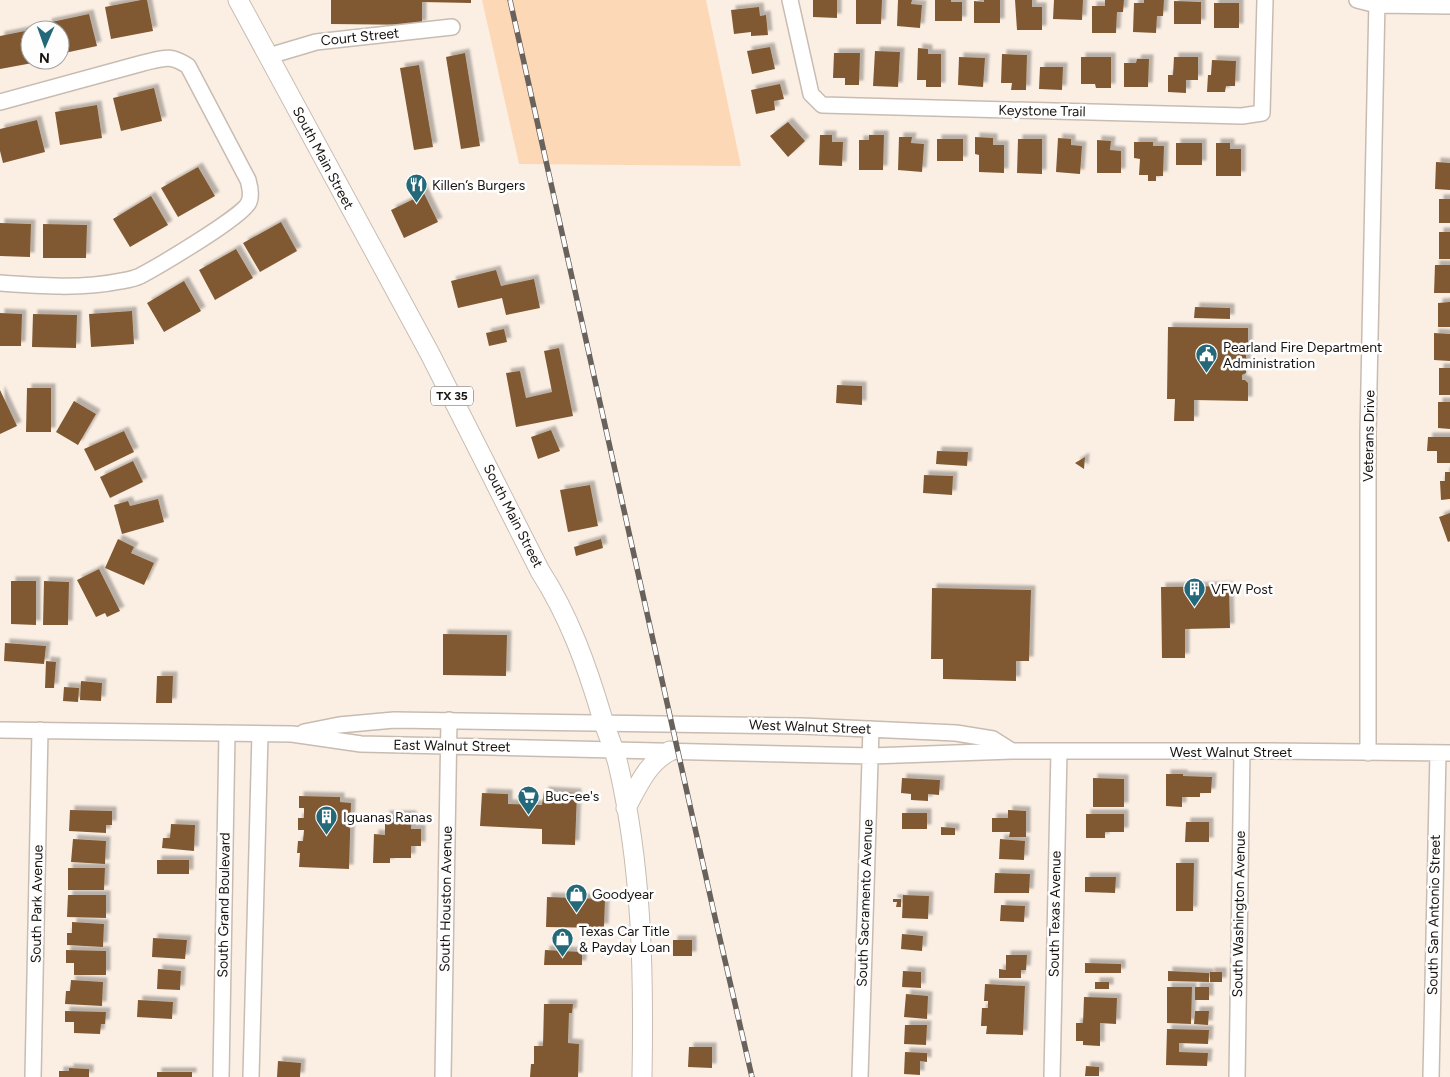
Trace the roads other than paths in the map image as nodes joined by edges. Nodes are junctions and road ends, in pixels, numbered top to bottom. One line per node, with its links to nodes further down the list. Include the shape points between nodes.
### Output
1 (238, 0): 8 (main road, South Main Street / TX 35)
2 (790, 0): 3 (street, Keystone Trail, via 811,94 822,105 1242,116 1262,113)
3 (1265, 0)
4 (1357, 0): 5 (street)
5 (1377, 3): 6 (street); 25 (street, Veterans Drive, via 1368,433)
6 (1450, 6)
7 (452, 28): 8 (street, Court Street, via 316,42)
8 (269, 56): 12 (main road, South Main Street / TX 35, via 447,387 540,571 556,595 588,668)
9 (0, 102): 10 (street, via 143,62 177,58 188,66 248,180 251,192 243,211 138,277 77,285)
10 (0, 283)
11 (449, 720): 12 (street, East Walnut Street); 18 (street, East Walnut Street, via 394,720 339,725); 19 (street, South Houston Avenue)
12 (604, 722): 13 (street, West Walnut Street); 20 (main road, South Main Street / TX 35)
13 (871, 729): 22 (street, West Walnut Street, via 965,734 993,739); 27 (street, South Sacramento Avenue)
14 (0, 730): 15 (street, East Walnut Street)
15 (40, 730): 16 (street, East Walnut Street); 29 (street, South Park Avenue)
16 (226, 733): 17 (street, East Walnut Street); 30 (street, South Grand Boulevard)
17 (260, 734): 18 (street, East Walnut Street); 31 (street)
18 (292, 734): 19 (street, East Walnut Street, via 361,744)
19 (449, 746): 20 (street, East Walnut Street); 32 (street, South Houston Avenue)
20 (612, 749): 21 (street, West Walnut Street); 28 (main road, South Main Street / TX 35)
21 (670, 750): 27 (street, West Walnut Street); 28 (main road, via 648,769)
22 (1012, 751): 23 (street, West Walnut Street); 27 (street, West Walnut Street)
23 (1059, 751): 24 (street, West Walnut Street); 35 (street, South Texas Avenue)
24 (1242, 752): 25 (street, West Walnut Street); 36 (street, South Washington Avenue)
25 (1368, 753): 26 (street, West Walnut Street)
26 (1444, 753): 37 (street, South San Antonio Street)
27 (871, 756): 34 (street, South Sacramento Avenue)
28 (626, 808): 33 (main road, South Main Street / TX 35, via 635,858 642,963)
29 (34, 1077)
30 (221, 1077)
31 (252, 1077)
32 (443, 1077)
33 (642, 1077)
34 (860, 1077)
35 (1052, 1077)
36 (1237, 1077)
37 (1431, 1077)

